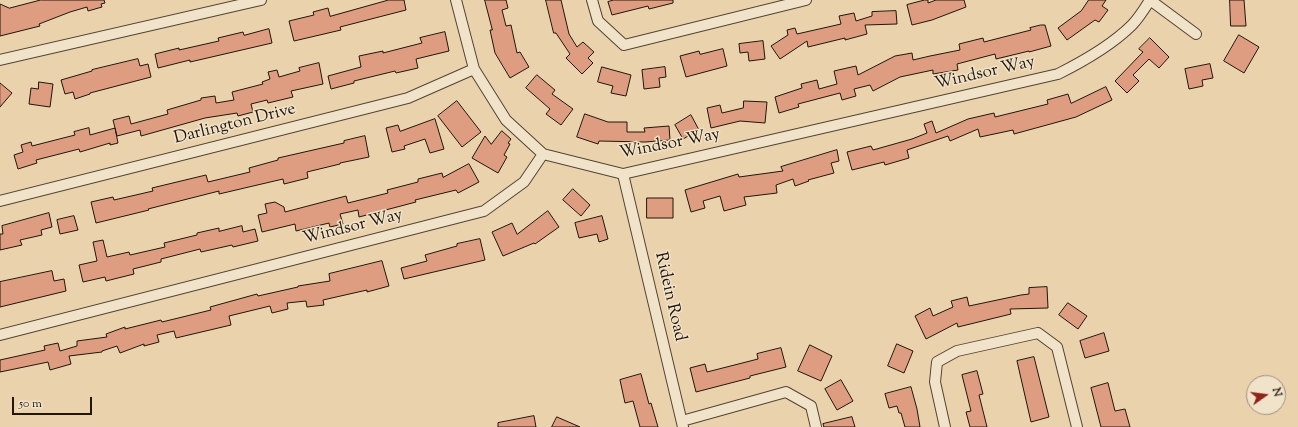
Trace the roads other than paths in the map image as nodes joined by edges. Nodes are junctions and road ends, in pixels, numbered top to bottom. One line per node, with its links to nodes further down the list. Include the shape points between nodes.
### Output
1 (261, 0): 7 (street)
2 (456, 0): 8 (street)
3 (592, 0): 4 (street, via 598,21 624,45)
4 (806, 0)
5 (1150, 0): 6 (street, Windsor Way); 10 (street, Windsor Way, via 1132,25 1084,61 1058,74)
6 (1196, 34)
7 (0, 60)
8 (474, 69): 9 (street, via 506,120); 11 (street, Darlington Drive, via 408,98)
9 (543, 154): 10 (street, Windsor Way); 12 (street, Windsor Way, via 524,182 484,210)
10 (623, 174): 13 (street, Ridein Road)
11 (0, 201)
12 (0, 335)
13 (683, 424): 14 (street, via 786,392 811,406)
14 (816, 427)
15 (946, 427): 16 (street, via 935,382 937,362 957,351 1038,333 1057,347)
16 (1077, 427)

